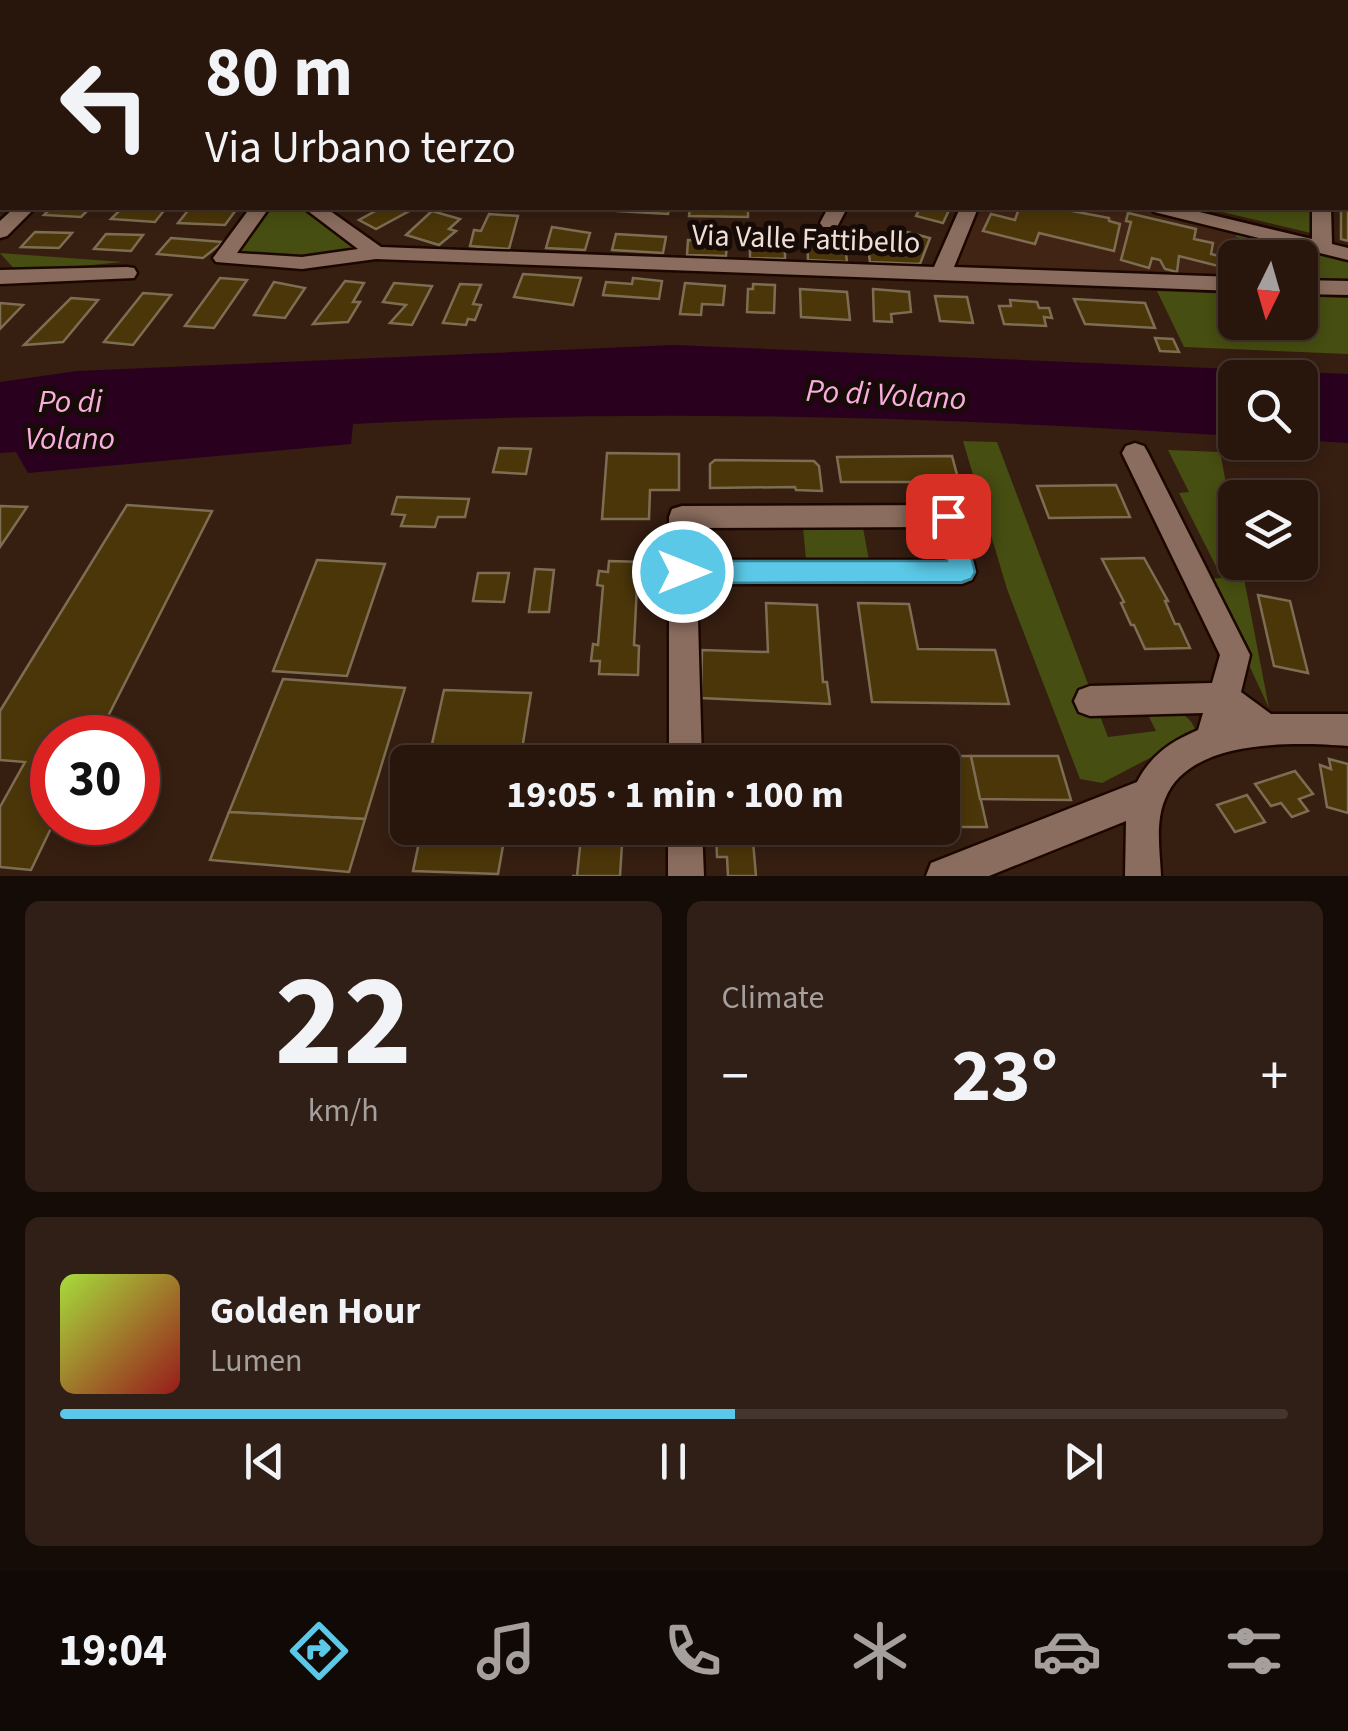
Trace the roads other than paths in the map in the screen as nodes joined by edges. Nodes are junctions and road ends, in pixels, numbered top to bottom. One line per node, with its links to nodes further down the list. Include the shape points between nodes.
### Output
1 (23, 210): 7 (street)
2 (257, 210): 9 (street, Via Valle Fattibello, via 223,258 302,263)
3 (317, 210): 9 (street)
4 (968, 210): 12 (street)
5 (1169, 210): 8 (street)
6 (1322, 210): 8 (street)
7 (0, 232)
8 (1322, 247): 10 (street)
9 (376, 254): 12 (street, Via Valle Fattibello)
10 (1348, 254)
11 (127, 274): 13 (street)
12 (941, 274): 14 (street, Via Valle Fattibello)
13 (0, 276)
14 (1218, 283)
15 (1318, 287): 16 (street)
16 (1348, 288)
17 (1135, 453): 19 (street, via 1235,655)
18 (683, 572): 18 (street, via 922,572 962,572 948,516 682,516); 24 (street)
19 (1224, 698): 20 (street); 21 (street); 23 (street)
20 (1090, 702)
21 (1263, 728): 22 (street); 23 (street)
22 (1348, 730)
23 (1212, 742): 25 (street, via 1161,772)
24 (684, 745)
25 (1147, 795): 28 (street); 29 (street)
26 (685, 845): 27 (street)
27 (686, 876)
28 (944, 876)
29 (1143, 876)

